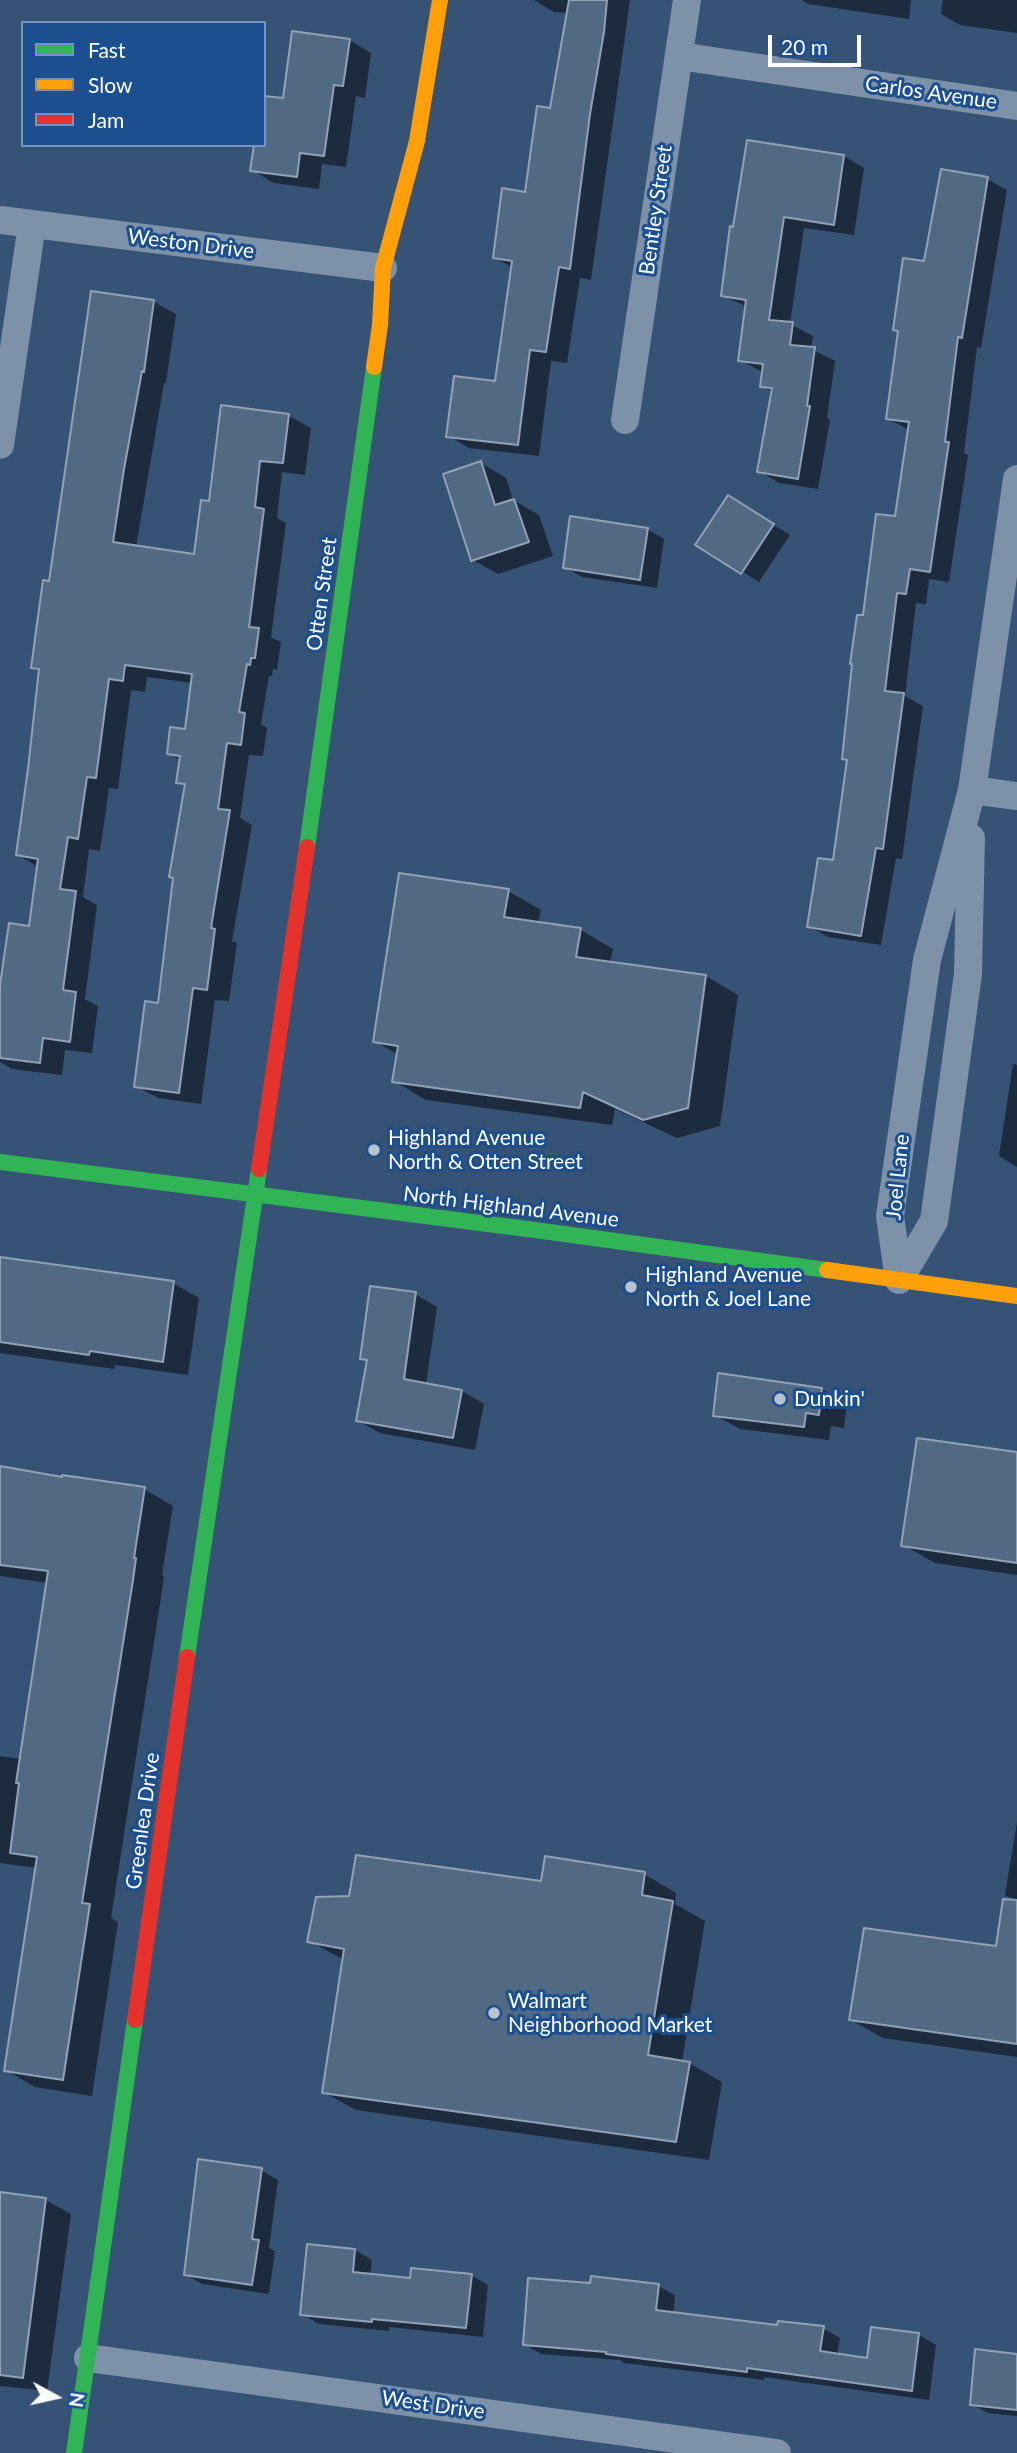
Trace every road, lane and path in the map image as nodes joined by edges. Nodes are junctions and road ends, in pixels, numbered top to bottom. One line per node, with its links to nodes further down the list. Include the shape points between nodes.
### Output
1 (440, 0): 7 (street, Otten Street, via 417,141)
2 (687, 0): 3 (street, Bentley Street)
3 (679, 56): 4 (street, Carlos Avenue); 8 (street, Bentley Street)
4 (1017, 106)
5 (0, 220): 6 (street, Weston Drive)
6 (32, 224): 7 (street, Weston Drive); 9 (street)
7 (383, 268): 14 (street, Otten Street, via 380,325 338,636)
8 (625, 420)
9 (0, 445)
10 (1017, 479): 11 (street, Joel Lane)
11 (972, 790): 12 (street); 15 (street, Joel Lane, via 927,960 890,1216); 15 (street, Joel Lane, via 968,974 934,1221)
12 (1017, 796)
13 (0, 1162): 14 (street, North Highland Avenue)
14 (254, 1196): 15 (street, North Highland Avenue); 17 (street, Greenlea Drive)
15 (899, 1280): 16 (street, North Highland Avenue)
16 (1017, 1296)
17 (88, 2358): 18 (street, Greenlea Drive); 19 (street, West Drive)
18 (74, 2453)
19 (777, 2453)

